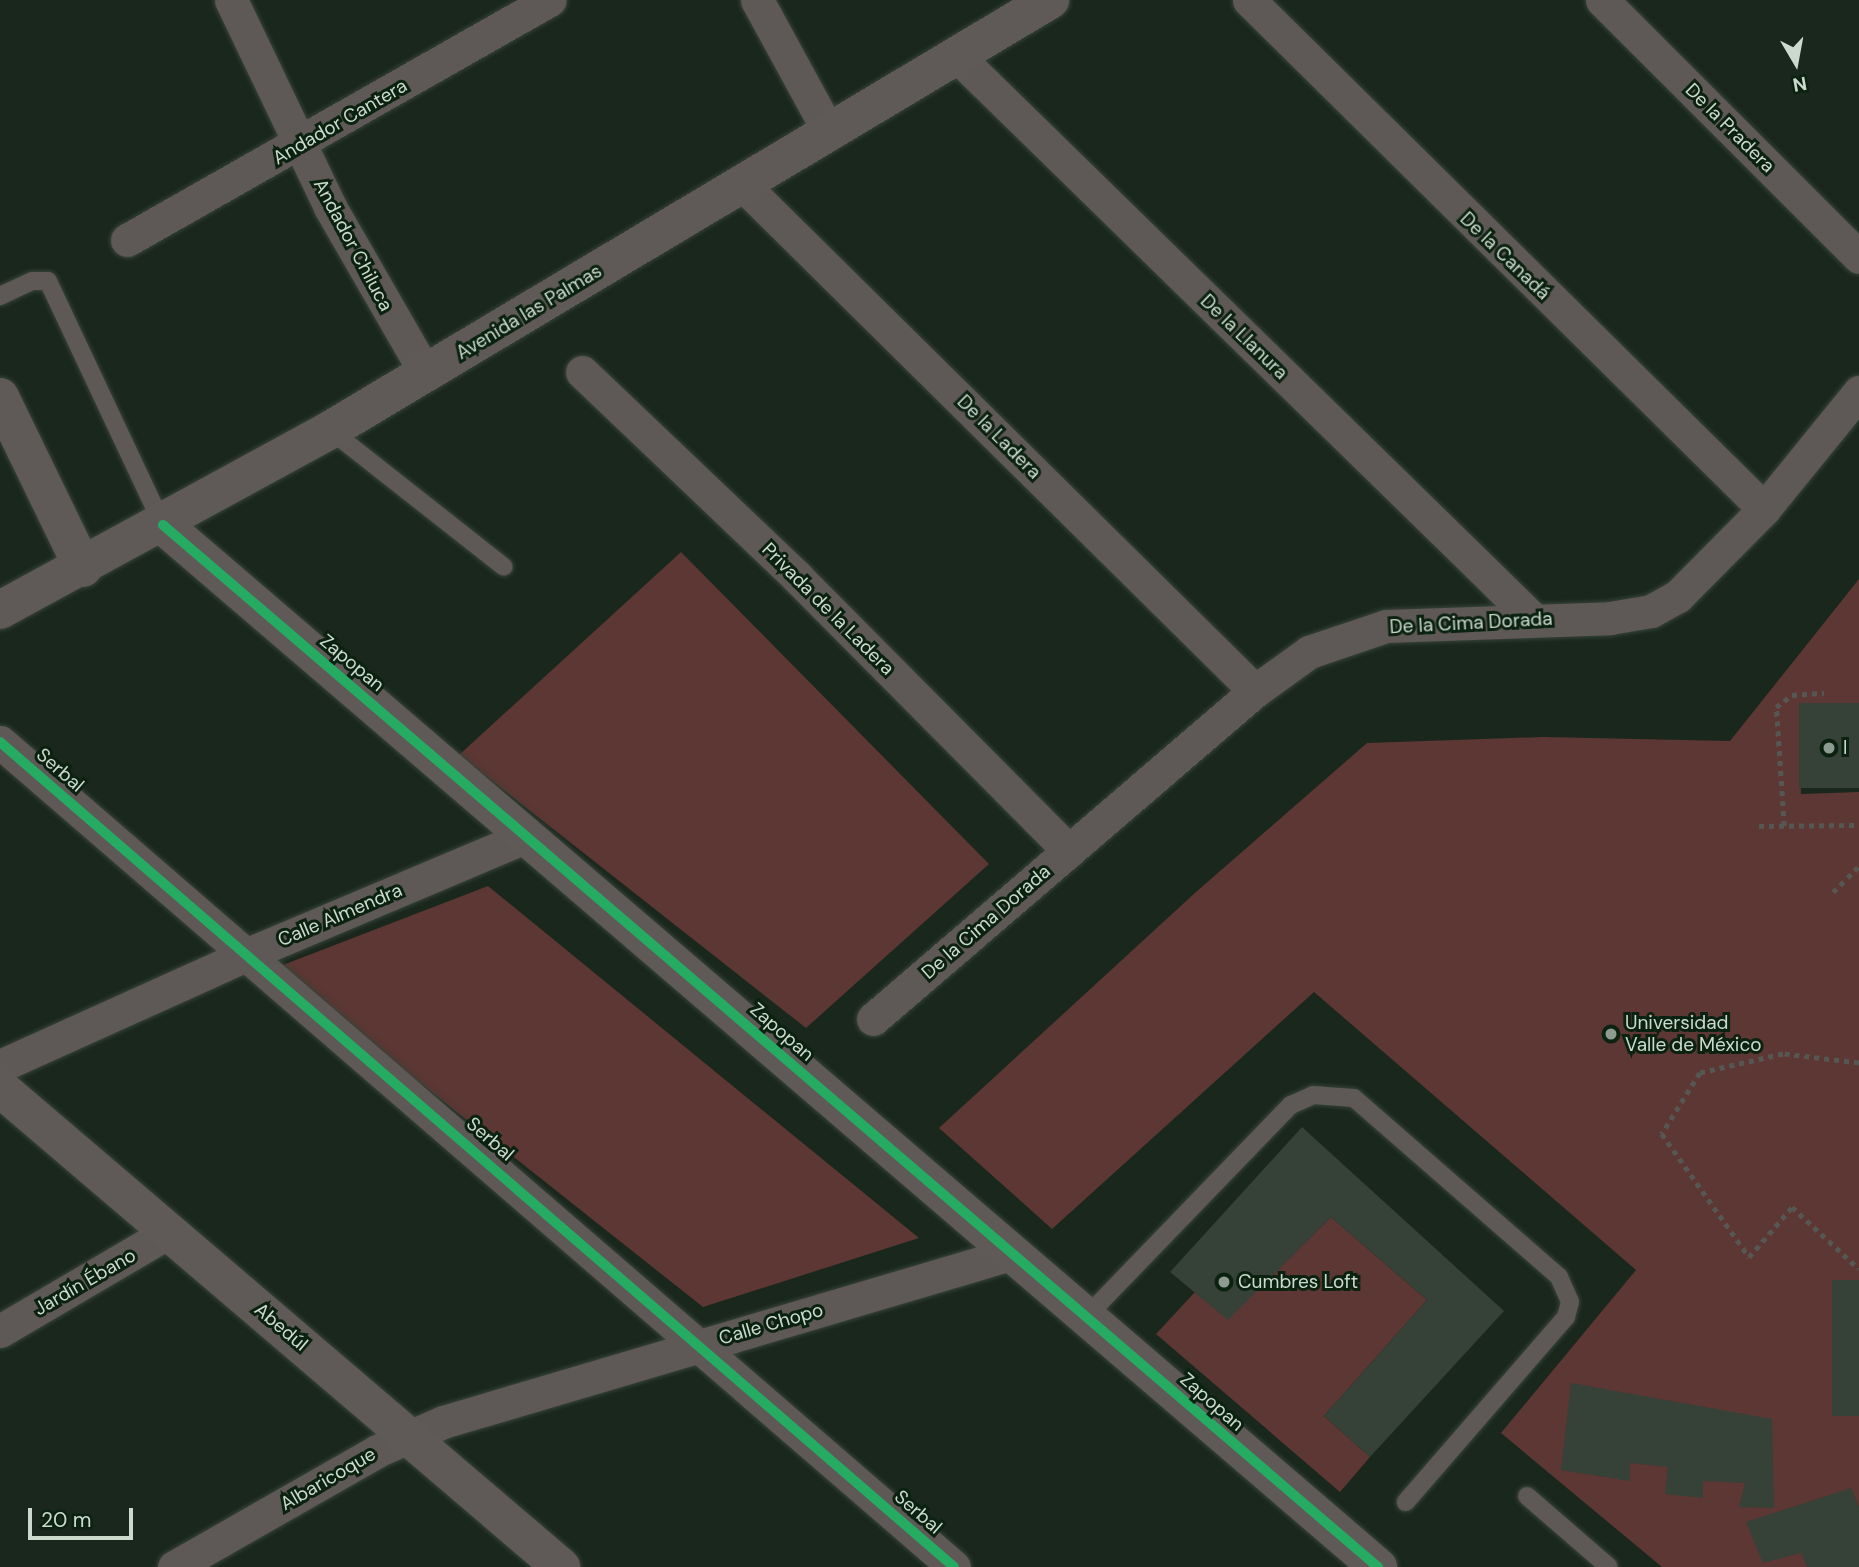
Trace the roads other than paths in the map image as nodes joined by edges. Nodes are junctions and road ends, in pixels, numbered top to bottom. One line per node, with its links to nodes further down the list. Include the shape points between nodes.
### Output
1 (231, 0): 9 (street, Andador Chiluca)
2 (550, 0): 9 (street, Andador Cantera)
3 (757, 0): 8 (street)
4 (1050, 0): 7 (street, Avenida las Palmas)
5 (1249, 0): 19 (street, De la Canadá)
6 (1602, 0): 12 (street, De la Pradera)
7 (957, 56): 8 (street, Avenida las Palmas); 24 (street, De la Llanura)
8 (829, 132): 10 (street, Avenida las Palmas)
9 (301, 145): 11 (street, Andador Cantera); 15 (street, Andador Chiluca, via 330,207)
10 (743, 184): 15 (street, Avenida las Palmas); 25 (street, De la Ladera)
11 (127, 240)
12 (1859, 257)
13 (0, 296): 20 (lane, via 32,281 48,281)
14 (582, 372): 28 (street, Privada de la Ladera, via 797,577)
15 (426, 374): 18 (street, Avenida las Palmas)
16 (1859, 392): 19 (street, De la Cima Dorada)
17 (0, 397): 22 (street)
18 (330, 430): 20 (street, Avenida las Palmas); 21 (lane)
19 (1764, 509): 24 (street, De la Cima Dorada, via 1678,596 1651,611 1610,618)
20 (163, 525): 22 (street, Avenida las Palmas); 27 (street, Zapopan)
21 (503, 567)
22 (83, 568): 23 (street, Avenida las Palmas)
23 (0, 610)
24 (1532, 618): 25 (street, De la Cima Dorada, via 1372,629 1309,652)
25 (1255, 691): 28 (street, De la Cima Dorada)
26 (0, 742): 29 (street, Serbal)
27 (528, 836): 29 (street, Calle Almendra); 34 (street, Zapopan)
28 (1069, 851): 30 (street, De la Cima Dorada)
29 (248, 954): 31 (street, Calle Almendra); 37 (street, Serbal)
30 (873, 1019)
31 (0, 1066)
32 (0, 1088): 33 (street, Abedúl)
33 (169, 1232): 36 (street, Jardín Ébano); 38 (street, Abedúl)
34 (1014, 1253): 35 (street, Zapopan); 37 (street, Calle Chopo)
35 (1086, 1317): 40 (lane, via 1291,1105 1313,1095 1354,1098 1559,1277 1570,1302 1566,1317); 44 (street, Zapopan)
36 (0, 1331)
37 (702, 1345): 38 (street, Calle Chopo); 43 (street, Serbal)
38 (409, 1435): 41 (street, Albaricoque); 42 (street, Abedúl)
39 (1527, 1496): 45 (lane)
40 (1406, 1502)
41 (173, 1567)
42 (561, 1567)
43 (954, 1567)
44 (1378, 1567)
45 (1609, 1567)

